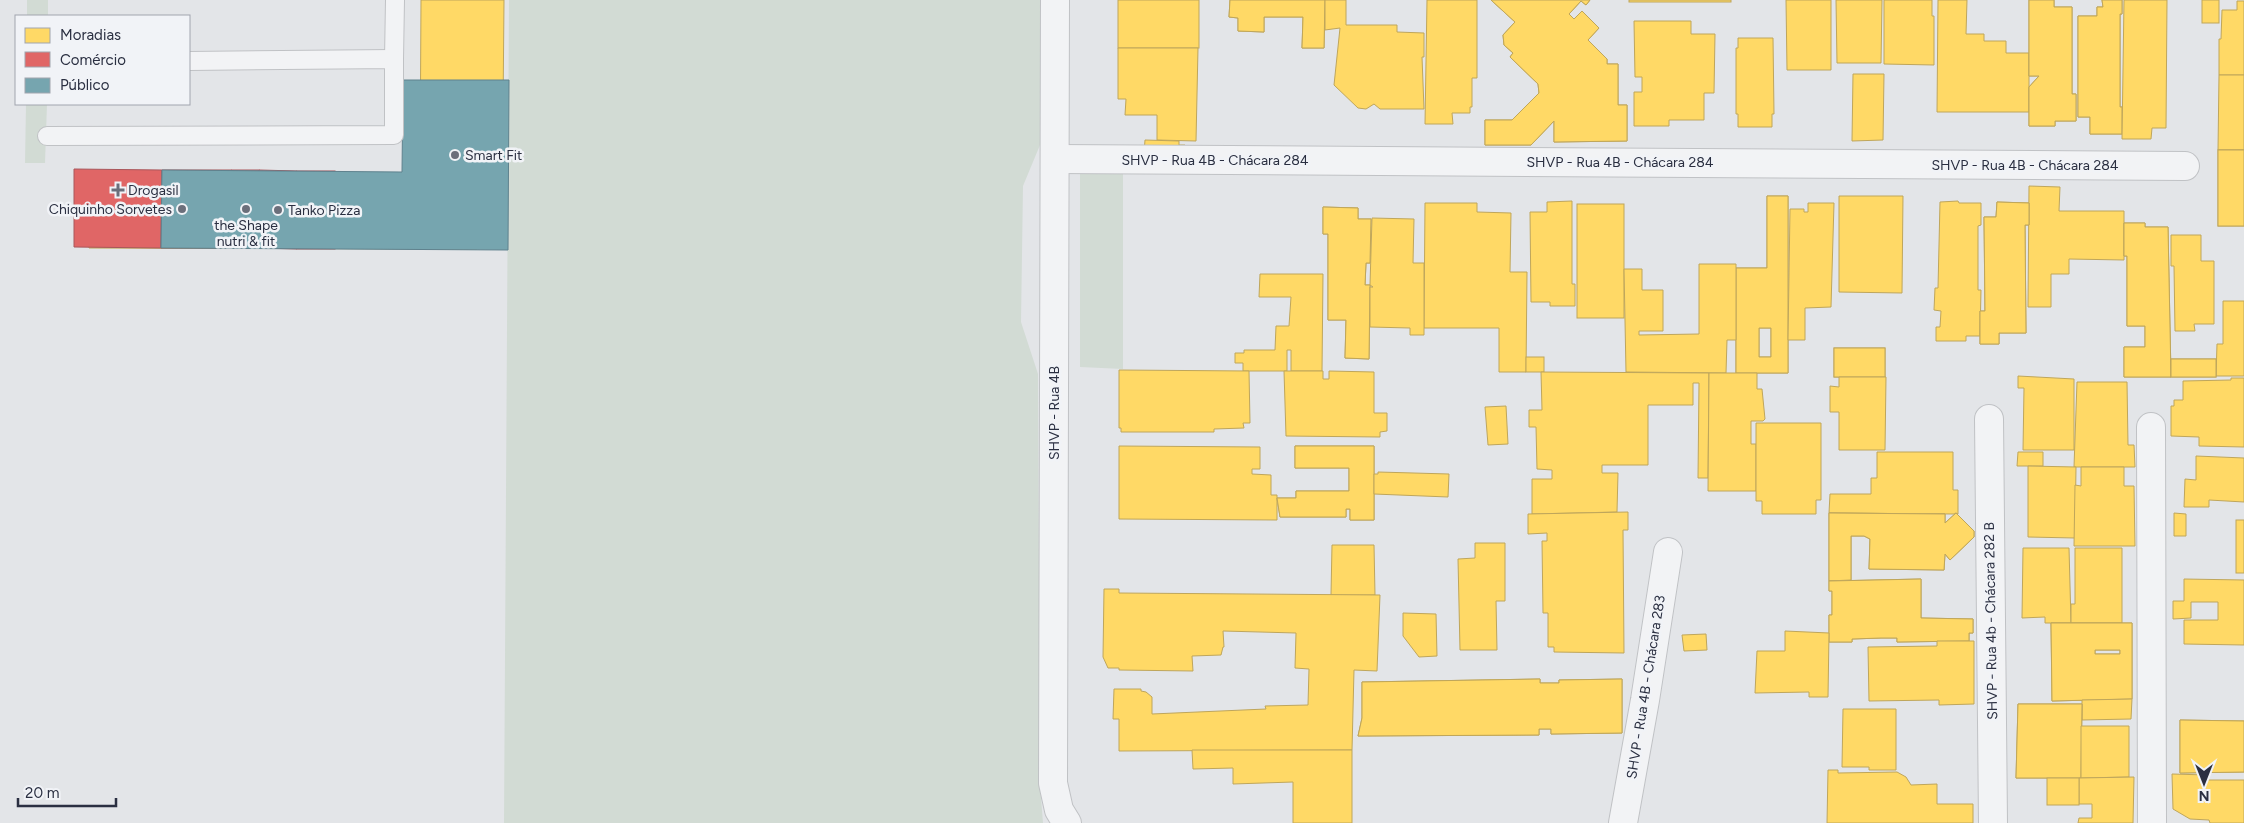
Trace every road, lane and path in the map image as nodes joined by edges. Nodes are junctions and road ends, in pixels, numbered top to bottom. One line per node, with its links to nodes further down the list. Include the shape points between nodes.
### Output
1 (395, 0): 3 (lane)
2 (1055, 0): 6 (street, SHVP - Rua 4B)
3 (394, 59): 4 (lane); 5 (lane, via 394,135)
4 (190, 60)
5 (47, 136)
6 (1055, 159): 7 (street, SHVP - Rua 4B - Chácara 284); 11 (street, SHVP - Rua 4B, via 1053,783 1058,810)
7 (2185, 166)
8 (1989, 419): 13 (street, SHVP - Rua 4b - Chácara 282 B)
9 (2151, 427): 14 (street)
10 (1668, 552): 12 (street, SHVP - Rua 4B - Chácara 283)
11 (1066, 823)
12 (1623, 823)
13 (1993, 823)
14 (2152, 823)

